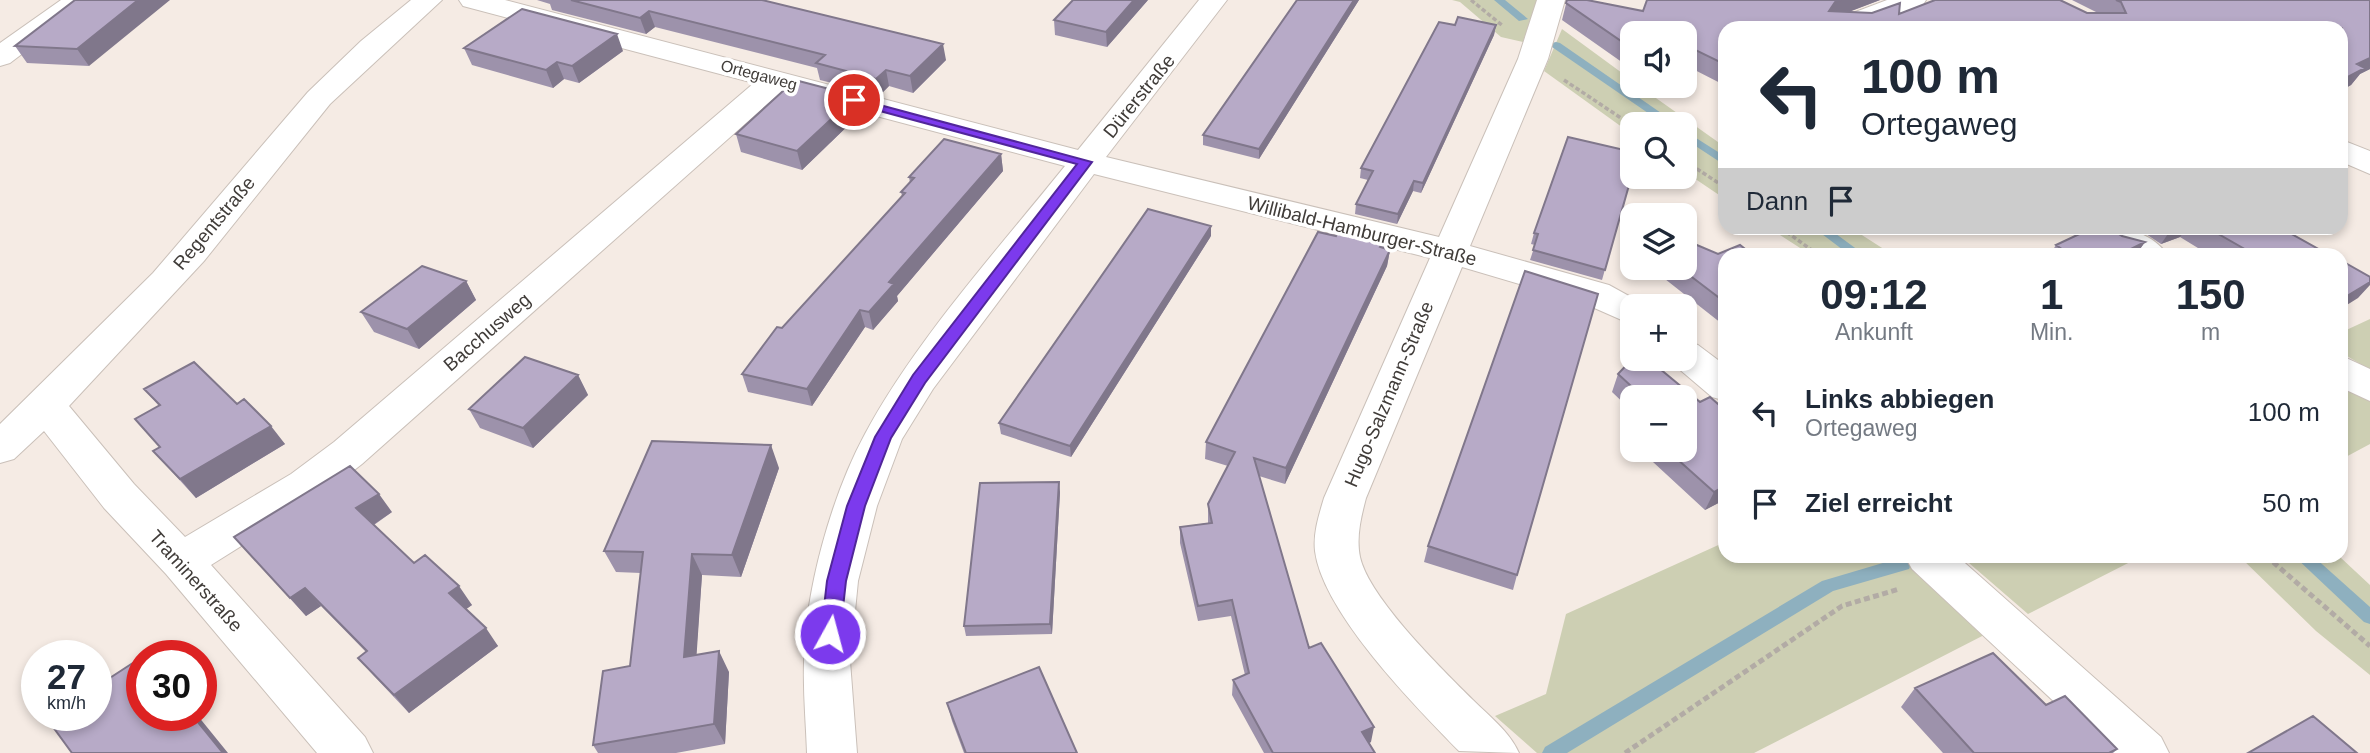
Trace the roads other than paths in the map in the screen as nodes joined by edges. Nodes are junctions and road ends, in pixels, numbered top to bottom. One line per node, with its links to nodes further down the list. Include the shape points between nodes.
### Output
1 (79, 0): 8 (street)
2 (428, 0): 21 (street, Regentstraße, via 343,71 217,222)
3 (472, 0): 9 (street, Ortegaweg)
4 (1213, 0): 11 (street, Dürerstraße)
5 (1551, 0): 15 (street, Hugo-Salzmann-Straße, via 1533,59)
6 (1912, 0): 7 (street)
7 (1857, 21)
8 (1, 55)
9 (777, 79): 11 (street, Ortegaweg); 23 (street, Bacchusweg, via 348,453 306,485)
10 (2348, 153): 12 (street)
11 (1086, 162): 15 (street, Willibald-Hamburger-Straße); 26 (street, Dürerstraße, via 919,379 883,437 856,506 836,581 827,661)
12 (2370, 164)
13 (2116, 235): 14 (street)
14 (2138, 248)
15 (1449, 251): 16 (street, Willibald-Hamburger-Straße, via 1597,294); 27 (street, Hugo-Salzmann-Straße, via 1345,498 1335,532 1339,560 1350,587 1408,663)
16 (1620, 306)
17 (1697, 364): 19 (street)
18 (2348, 374): 20 (street)
19 (1718, 381)
20 (2370, 387)
21 (47, 406): 22 (street, Regentstraße); 23 (street, Traminerstraße, via 119,496)
22 (3, 442)
23 (181, 561): 25 (street, Traminerstraße)
24 (1938, 566): 28 (street)
25 (348, 753)
26 (832, 753)
27 (1494, 753)
28 (2144, 753)

